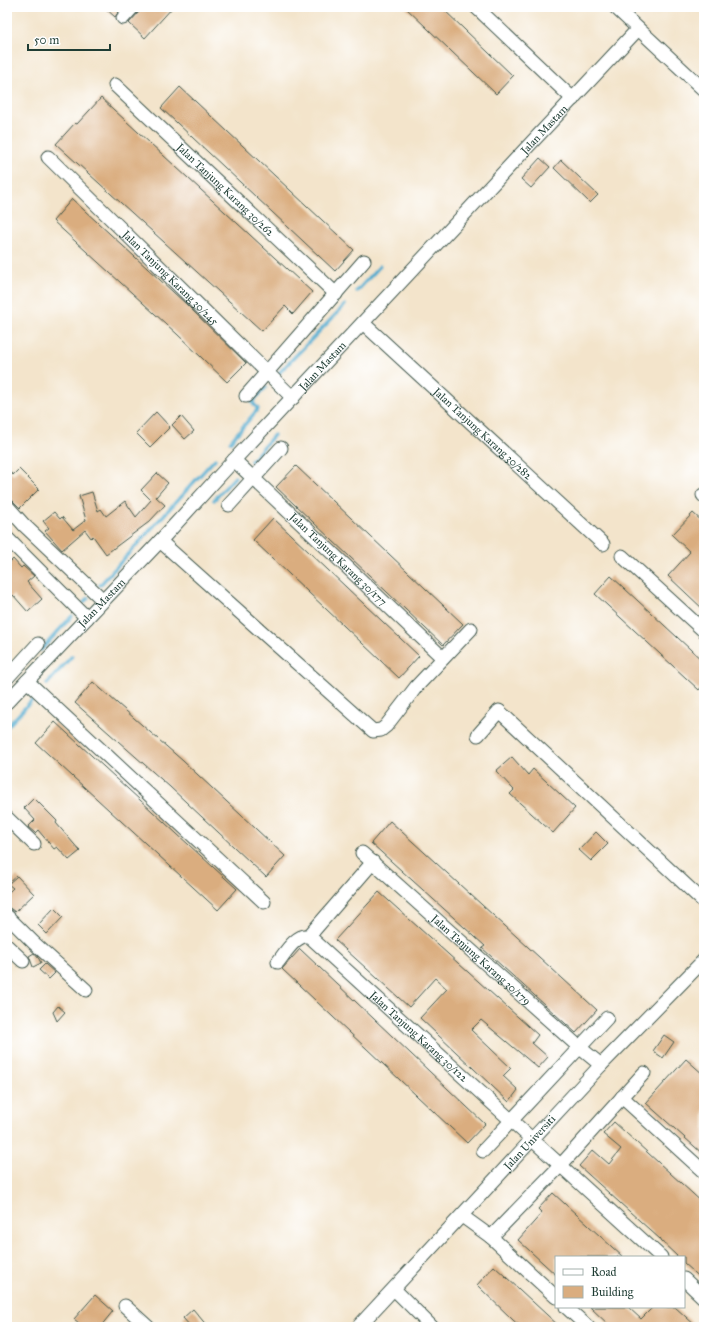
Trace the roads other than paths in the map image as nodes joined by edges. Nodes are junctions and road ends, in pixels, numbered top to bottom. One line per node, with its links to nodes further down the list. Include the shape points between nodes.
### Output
1 (133, 7): 4 (street)
2 (476, 7): 8 (street)
3 (615, 7): 5 (street)
4 (123, 18)
5 (638, 29): 7 (street); 8 (street, Jalan Mastam)
6 (115, 85): 11 (street, Jalan Tanjung Karang 30/262)
7 (704, 90)
8 (573, 99): 12 (street, Jalan Mastam)
9 (48, 158): 13 (street, Jalan Tanjung Karang 30/245)
10 (364, 260): 11 (street)
11 (336, 294): 13 (street)
12 (363, 323): 15 (street, Jalan Mastam); 23 (street, Jalan Tanjung Karang 30/282)
13 (268, 372): 14 (street); 15 (street, Jalan Tanjung Karang 30/245)
14 (246, 396)
15 (293, 398): 17 (street, Jalan Mastam)
16 (281, 448): 18 (street)
17 (234, 460): 18 (street, Jalan Tanjung Karang 30/177); 22 (street, Jalan Mastam)
18 (253, 478): 19 (street); 30 (street, Jalan Tanjung Karang 30/177)
19 (229, 505)
20 (7, 506): 25 (street)
21 (7, 538): 26 (street)
22 (160, 542): 25 (street, Jalan Mastam); 30 (street, via 373,731 386,726 416,687)
23 (603, 544)
24 (622, 556): 28 (street)
25 (103, 600): 26 (street, Jalan Mastam)
26 (87, 618): 32 (street, Jalan Mastam)
27 (471, 629): 30 (street)
28 (704, 631)
29 (38, 644): 31 (street)
30 (443, 658)
31 (8, 674): 32 (street)
32 (25, 683): 33 (street, Jalan Mastam); 39 (street)
33 (7, 702)
34 (478, 735): 40 (street, via 499,711)
35 (7, 818): 36 (street)
36 (34, 844)
37 (362, 853): 38 (street, Jalan Tanjung Karang 30/179)
38 (373, 862): 42 (street); 49 (street, Jalan Tanjung Karang 30/179)
39 (264, 902)
40 (704, 902)
41 (7, 916): 47 (street)
42 (306, 935): 46 (street, via 293,944); 53 (street, Jalan Tanjung Karang 30/122)
43 (7, 946): 45 (street)
44 (704, 960): 50 (street, Jalan Universiti)
45 (23, 961)
46 (278, 962)
47 (86, 990)
48 (607, 1018): 49 (street)
49 (579, 1047): 50 (street, Jalan Tanjung Karang 30/179); 53 (street)
50 (601, 1065): 54 (street, Jalan Universiti)
51 (644, 1073): 52 (street)
52 (622, 1097): 56 (street); 57 (street)
53 (512, 1121): 54 (street, Jalan Tanjung Karang 30/122); 55 (street)
54 (533, 1140): 56 (street, Jalan Tanjung Karang 30/122); 58 (street, Jalan Universiti)
55 (483, 1151)
56 (560, 1166): 59 (street); 60 (street, Jalan Tanjung Karang 30/122)
57 (704, 1172)
58 (462, 1216): 59 (street); 62 (street, Jalan Universiti)
59 (491, 1237): 63 (street)
60 (660, 1256)
61 (685, 1280): 64 (street)
62 (394, 1289): 68 (street, Jalan Universiti); 69 (street)
63 (555, 1296)
64 (704, 1298)
65 (125, 1306): 67 (street)
66 (567, 1308): 70 (street)
67 (148, 1327)
68 (358, 1327)
69 (432, 1327)
70 (588, 1327)

